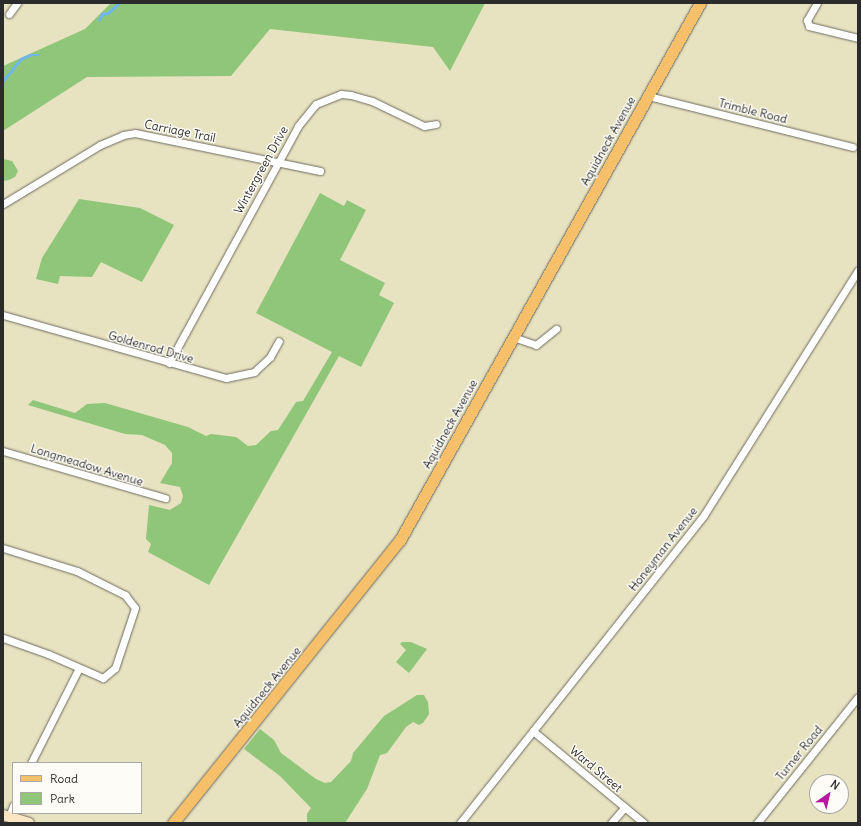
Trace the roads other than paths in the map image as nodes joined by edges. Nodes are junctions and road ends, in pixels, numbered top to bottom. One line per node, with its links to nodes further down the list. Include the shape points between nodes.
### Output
1 (17, 3): 4 (street)
2 (700, 3): 6 (main road, Aquidneck Avenue)
3 (817, 3): 5 (street, via 806,23)
4 (9, 14)
5 (858, 38)
6 (648, 96): 8 (street, Trimble Road); 15 (main road, Aquidneck Avenue)
7 (436, 124): 9 (street, Wintergreen Drive, via 424,126 362,96 340,94 316,104 307,113)
8 (853, 147)
9 (278, 162): 10 (street, Carriage Trail); 11 (street, Carriage Trail, via 147,134 122,135 100,145); 17 (street, Wintergreen Drive)
10 (320, 171)
11 (3, 204)
12 (858, 270): 24 (street, Honeyman Avenue, via 704,515)
13 (3, 315): 17 (street, Goldenrod Drive)
14 (556, 329): 15 (street, via 536,345)
15 (513, 337): 30 (main road, Aquidneck Avenue, via 400,540)
16 (279, 341): 17 (street, Goldenrod Drive, via 262,366 254,372 234,378 215,377)
17 (169, 363)
18 (3, 451): 19 (street, Longmeadow Avenue)
19 (165, 498)
20 (3, 548): 22 (street, via 77,571 131,600 135,608 134,617 111,674 103,678)
21 (3, 638): 22 (street)
22 (79, 668): 25 (street)
23 (858, 697): 34 (street, Turner Road)
24 (533, 731): 26 (street, Ward Street); 31 (street, Honeyman Avenue)
25 (32, 762)
26 (625, 807): 32 (street); 33 (street, Ward Street)
27 (12, 808): 28 (street)
28 (6, 818): 29 (main road)
29 (28, 823)
30 (173, 823)
31 (460, 823)
32 (611, 823)
33 (644, 823)
34 (757, 823)

